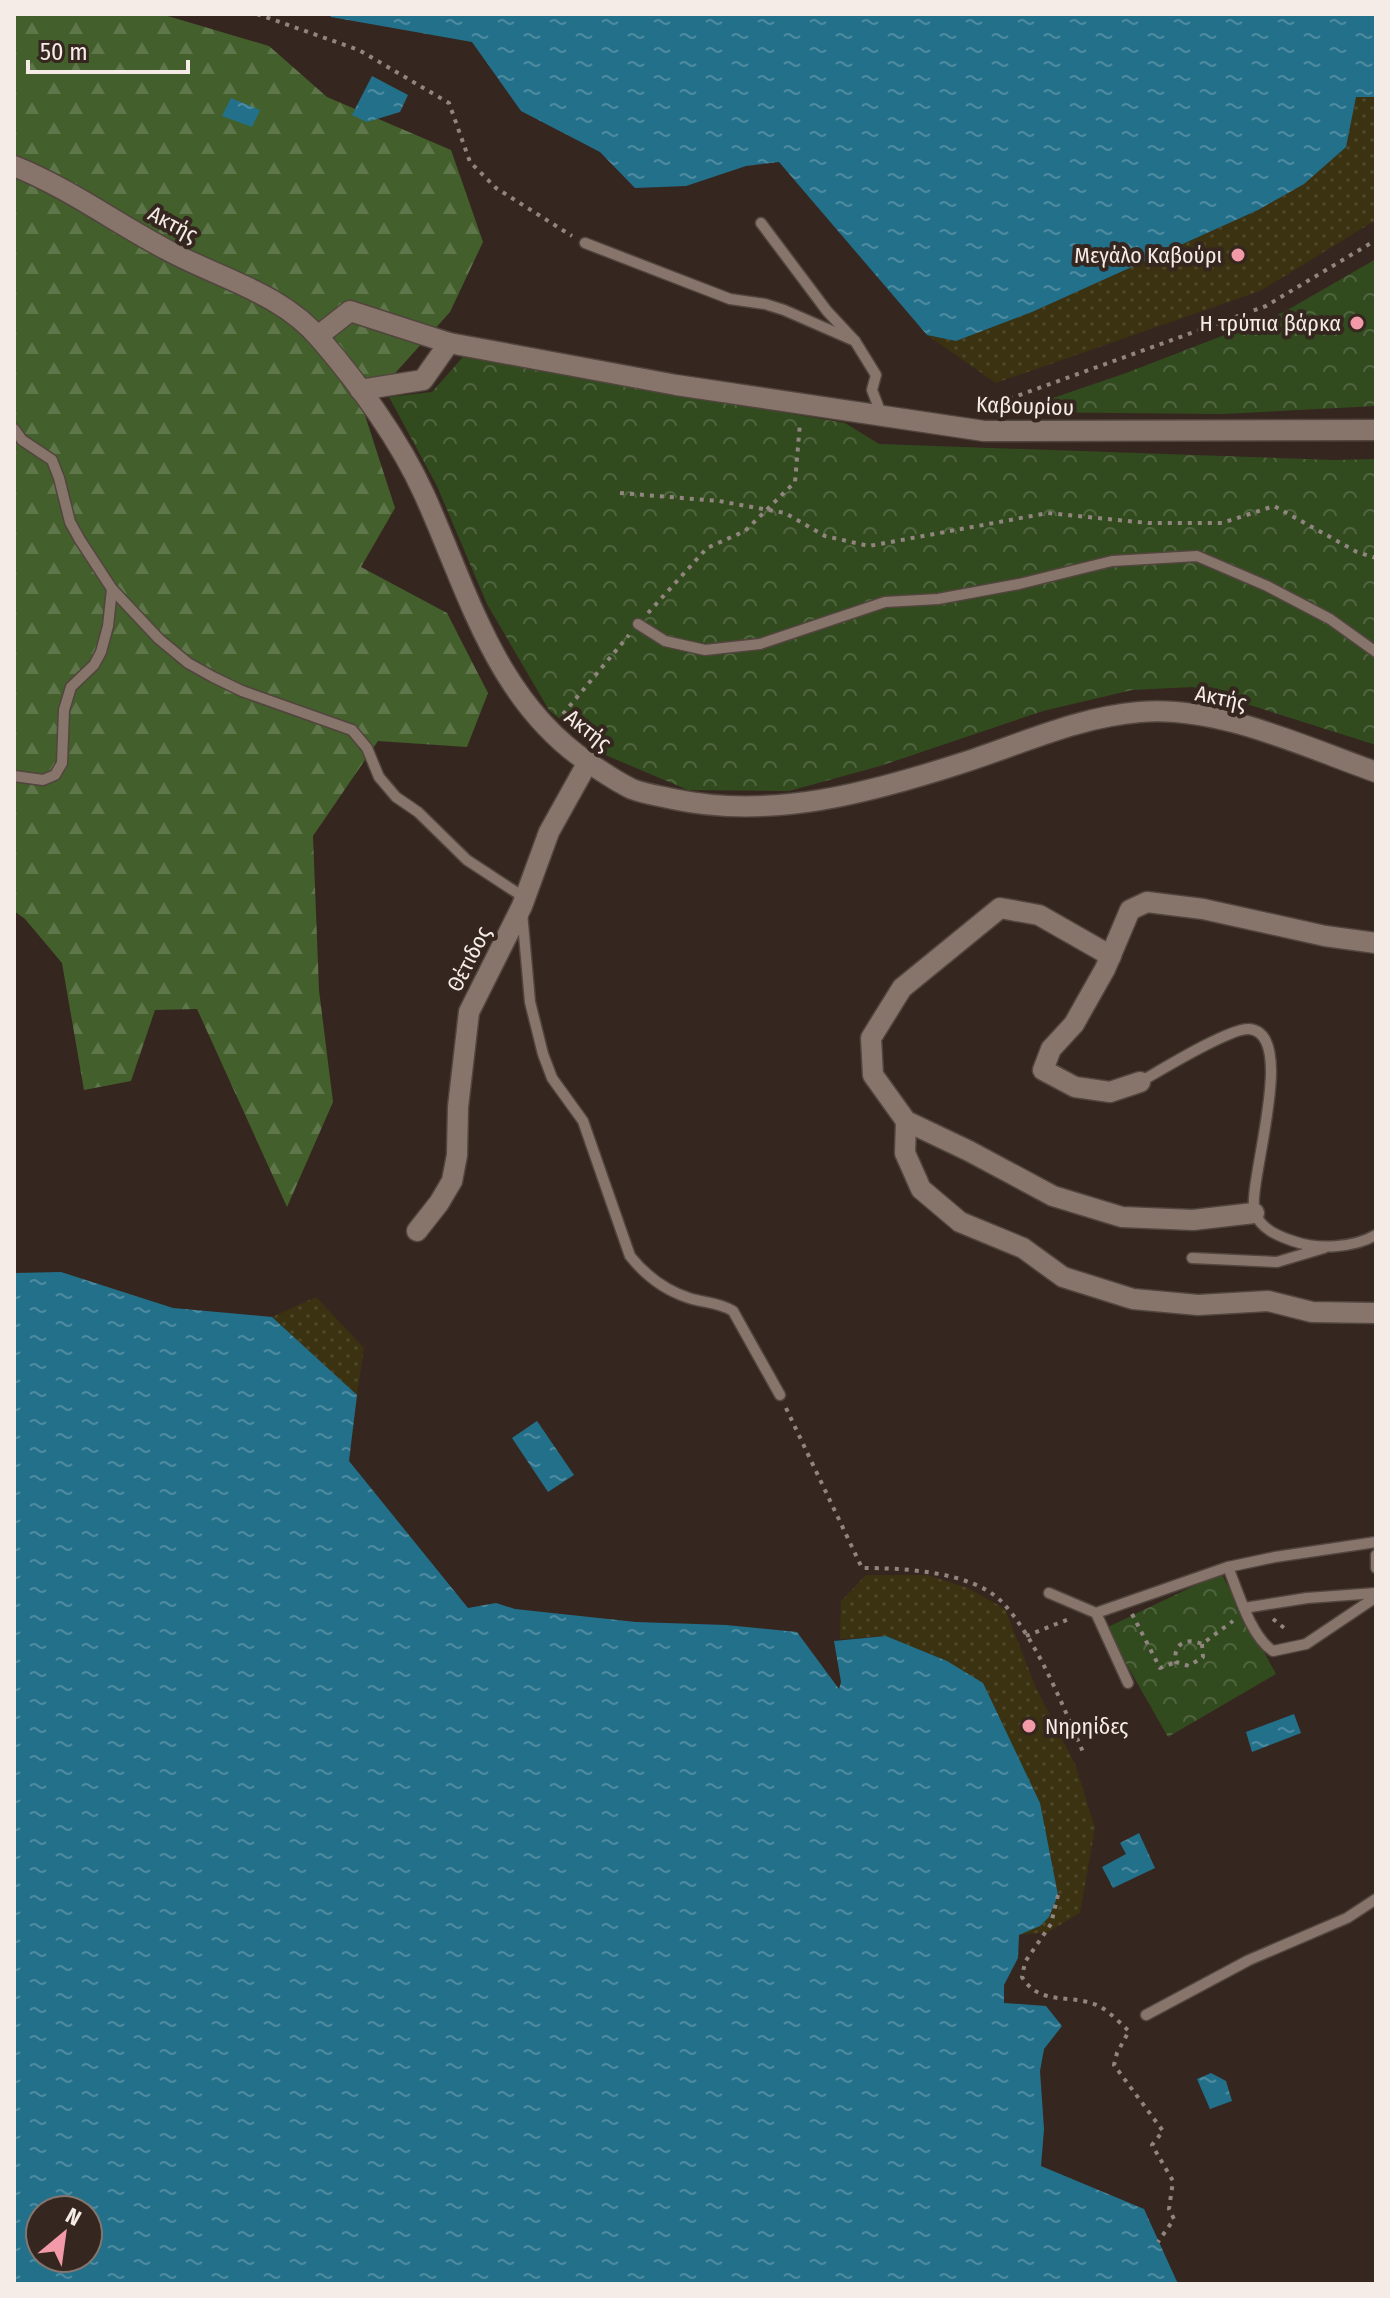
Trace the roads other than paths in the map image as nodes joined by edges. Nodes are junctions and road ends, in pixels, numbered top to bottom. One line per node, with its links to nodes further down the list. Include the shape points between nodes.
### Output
1 (14, 166): 4 (street, Ακτής, via 171,253 258,292)
2 (761, 223): 5 (lane)
3 (585, 243): 5 (lane, via 730,299 784,310)
4 (318, 336): 6 (street, Καβουρίου, via 350,311); 7 (street, Ακτής)
5 (855, 341): 8 (lane, via 876,375 872,390)
6 (449, 343): 7 (street, via 423,380); 8 (street, Καβουρίου)
7 (360, 390): 14 (street, Ακτής, via 423,491 492,654 549,731)
8 (883, 418): 10 (street, Καβουρίου, via 984,431)
9 (14, 429): 11 (lane, via 52,460 70,522)
10 (1376, 430)
11 (112, 589): 16 (lane, via 101,652 71,687 64,710 62,763 55,775 43,780); 17 (lane, via 159,639 200,670 242,691 352,730 396,797)
12 (638, 624): 13 (lane, via 665,641 705,650 760,644 885,602 938,599 1112,561 1197,556 1330,619)
13 (1376, 652)
14 (588, 762): 15 (street, Ακτής, via 634,789 699,804 744,809 794,806 962,763 1071,726 1143,712 1235,723); 17 (street, Θέτιδος, via 549,832)
15 (1376, 772)
16 (14, 776)
17 (523, 902): 23 (street, Θέτιδος, via 469,1012 452,1181); 28 (lane, via 530,1002 543,1054 552,1078 583,1121 630,1256 644,1274 668,1289 733,1311)
18 (1376, 943): 19 (street, via 1147,902 1130,910)
19 (1111, 956): 20 (street, via 1043,1070 1075,1087 1110,1092); 21 (street, via 1039,915 1000,908 959,940 902,988 871,1038 873,1075)
20 (1140, 1082): 22 (lane, via 1222,1038 1249,1029 1258,1032 1270,1064 1270,1107)
21 (906, 1121): 22 (street, via 1053,1196 1122,1217 1193,1220); 27 (street, via 905,1153 921,1189 960,1222 1023,1248 1063,1277 1133,1299 1198,1305 1268,1301 1312,1312)
22 (1254, 1213): 25 (lane, via 1275,1235)
23 (417, 1231)
24 (1376, 1235): 25 (lane)
25 (1327, 1247): 26 (lane, via 1277,1262)
26 (1192, 1258)
27 (1376, 1313)
28 (780, 1395)
29 (1376, 1542): 31 (lane)
30 (1376, 1555): 32 (lane)
31 (1228, 1567): 35 (lane); 36 (lane)
32 (1376, 1568)
33 (1049, 1593): 36 (lane)
34 (1376, 1595): 35 (lane, via 1307,1598); 35 (lane, via 1306,1644 1273,1651 1264,1646)
35 (1244, 1610)
36 (1096, 1613): 37 (lane)
37 (1128, 1683)
38 (1376, 1899): 39 (lane)
39 (1146, 2015)

